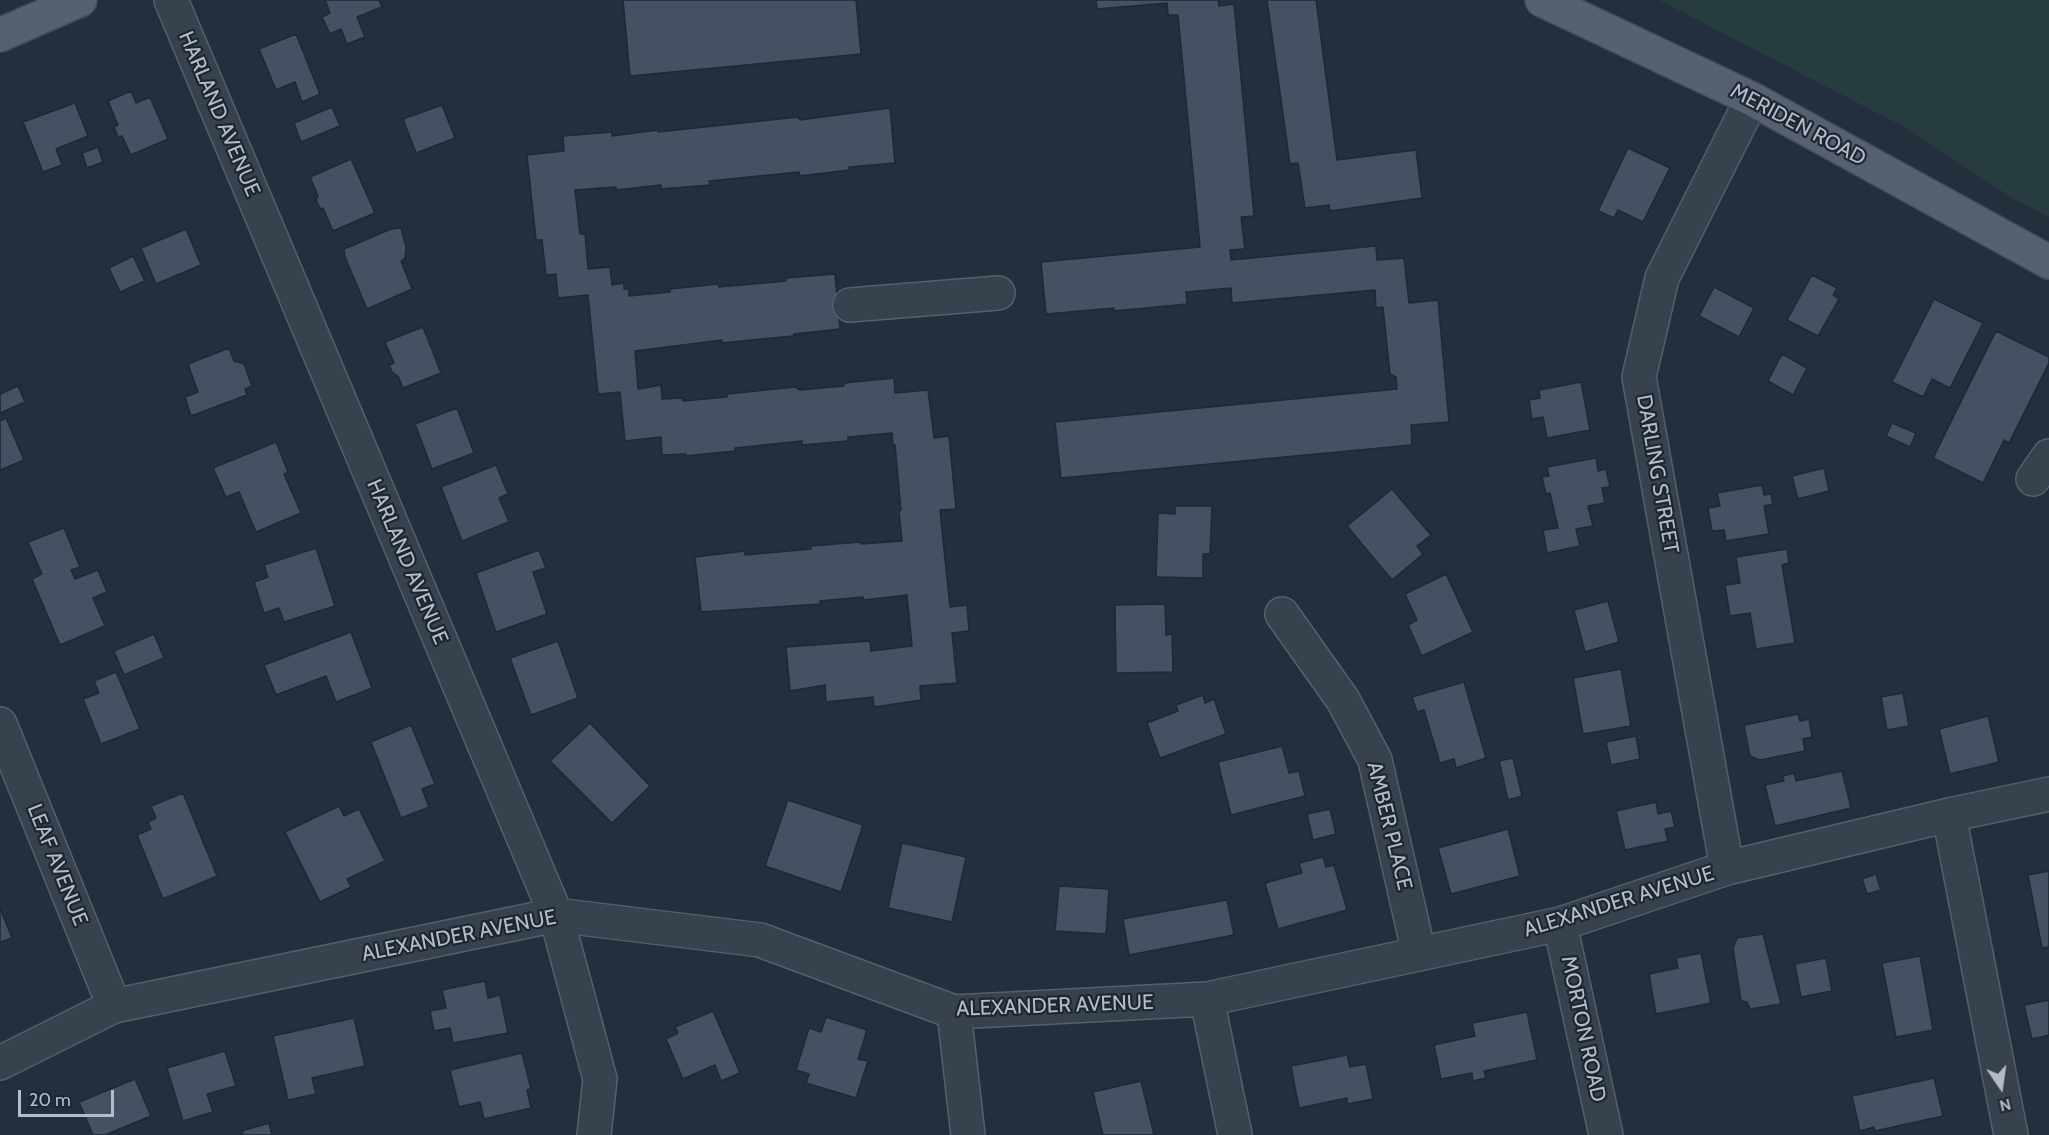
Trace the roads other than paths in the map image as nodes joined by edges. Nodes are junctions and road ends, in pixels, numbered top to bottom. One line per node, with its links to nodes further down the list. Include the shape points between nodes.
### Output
1 (80, 0): 4 (main road)
2 (171, 0): 14 (street, HARLAND AVENUE)
3 (1542, 0): 5 (main road, MERIDEN ROAD)
4 (0, 35)
5 (1752, 99): 6 (main road, MERIDEN ROAD); 13 (street, DARLING STREET, via 1662,279 1639,377)
6 (2049, 262)
7 (998, 293): 8 (street)
8 (850, 305)
9 (1282, 614): 16 (street, AMBER PLACE, via 1342,700 1375,760)
10 (0, 724): 18 (street, LEAF AVENUE)
11 (2049, 794): 12 (street, ALEXANDER AVENUE)
12 (1949, 815): 13 (street, ALEXANDER AVENUE); 25 (street)
13 (1726, 868): 15 (street, ALEXANDER AVENUE)
14 (556, 915): 18 (street, ALEXANDER AVENUE); 19 (street, ALEXANDER AVENUE, via 760,940); 21 (street, HARLAND AVENUE, via 600,1079)
15 (1560, 924): 16 (street, ALEXANDER AVENUE); 24 (street, MORTON ROAD)
16 (1419, 954): 17 (street, ALEXANDER AVENUE)
17 (1207, 999): 19 (street, ALEXANDER AVENUE); 23 (street)
18 (114, 1006): 20 (street, ALEXANDER AVENUE)
19 (954, 1012): 22 (street)
20 (0, 1063)
21 (594, 1135)
22 (968, 1135)
23 (1235, 1135)
24 (1606, 1135)
25 (2011, 1135)

